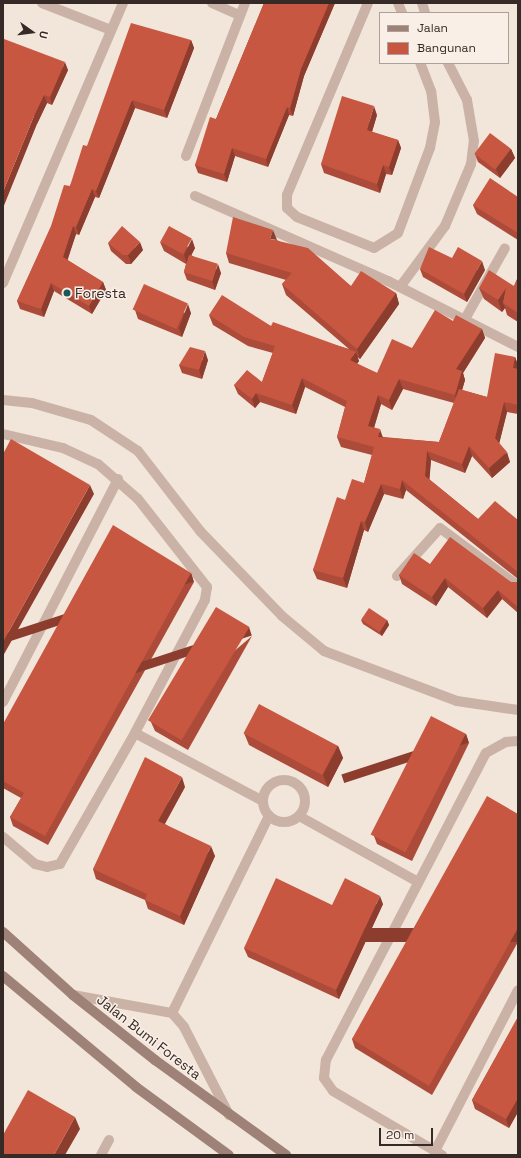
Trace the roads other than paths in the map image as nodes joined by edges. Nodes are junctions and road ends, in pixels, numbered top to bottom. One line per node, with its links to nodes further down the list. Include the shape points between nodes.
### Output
1 (42, 3): 7 (street)
2 (123, 3): 7 (street)
3 (212, 3): 6 (street)
4 (245, 3): 6 (street)
5 (368, 3): 8 (street, via 287,195 287,208 297,217 374,248 398,233 430,148 435,122 431,92)
6 (240, 15): 10 (street)
7 (111, 30): 13 (street)
8 (420, 64)
9 (449, 64): 14 (street, via 467,100 474,141 471,164 445,226)
10 (186, 156)
11 (195, 196): 14 (street)
12 (505, 248): 15 (street)
13 (3, 283)
14 (400, 287): 15 (street)
15 (465, 319): 16 (street)
16 (518, 347)
17 (3, 400): 23 (street, via 32,403 85,418 138,451 200,532 282,616 324,651 457,701)
18 (3, 434): 19 (street, via 63,448 98,464)
19 (118, 479): 22 (street); 24 (street, via 208,586 205,600)
20 (397, 576): 21 (street, via 440,528 447,529)
21 (518, 586)
22 (3, 702)
23 (518, 710)
24 (135, 733): 26 (street); 29 (street, via 60,864 47,867 35,864)
25 (518, 741): 30 (street, via 506,742 486,753)
26 (263, 801): 27 (street); 28 (street, via 270,785 287,780 302,790 305,799)
27 (269, 816): 28 (street, via 284,822); 35 (street)
28 (299, 816): 30 (street)
29 (3, 837)
30 (418, 882): 38 (street, via 326,1060 324,1078 334,1091)
31 (3, 932): 34 (main road, Jalan Bumi Foresta)
32 (3, 976): 40 (main road, via 136,1088)
33 (518, 990): 38 (street)
34 (73, 995): 35 (street); 36 (main road, Jalan Bumi Foresta)
35 (172, 1014): 36 (street, via 184,1027)
36 (229, 1115): 41 (main road, Jalan Bumi Foresta)
37 (109, 1140): 39 (street)
38 (438, 1153)
39 (101, 1155)
40 (229, 1155)
41 (286, 1155)

